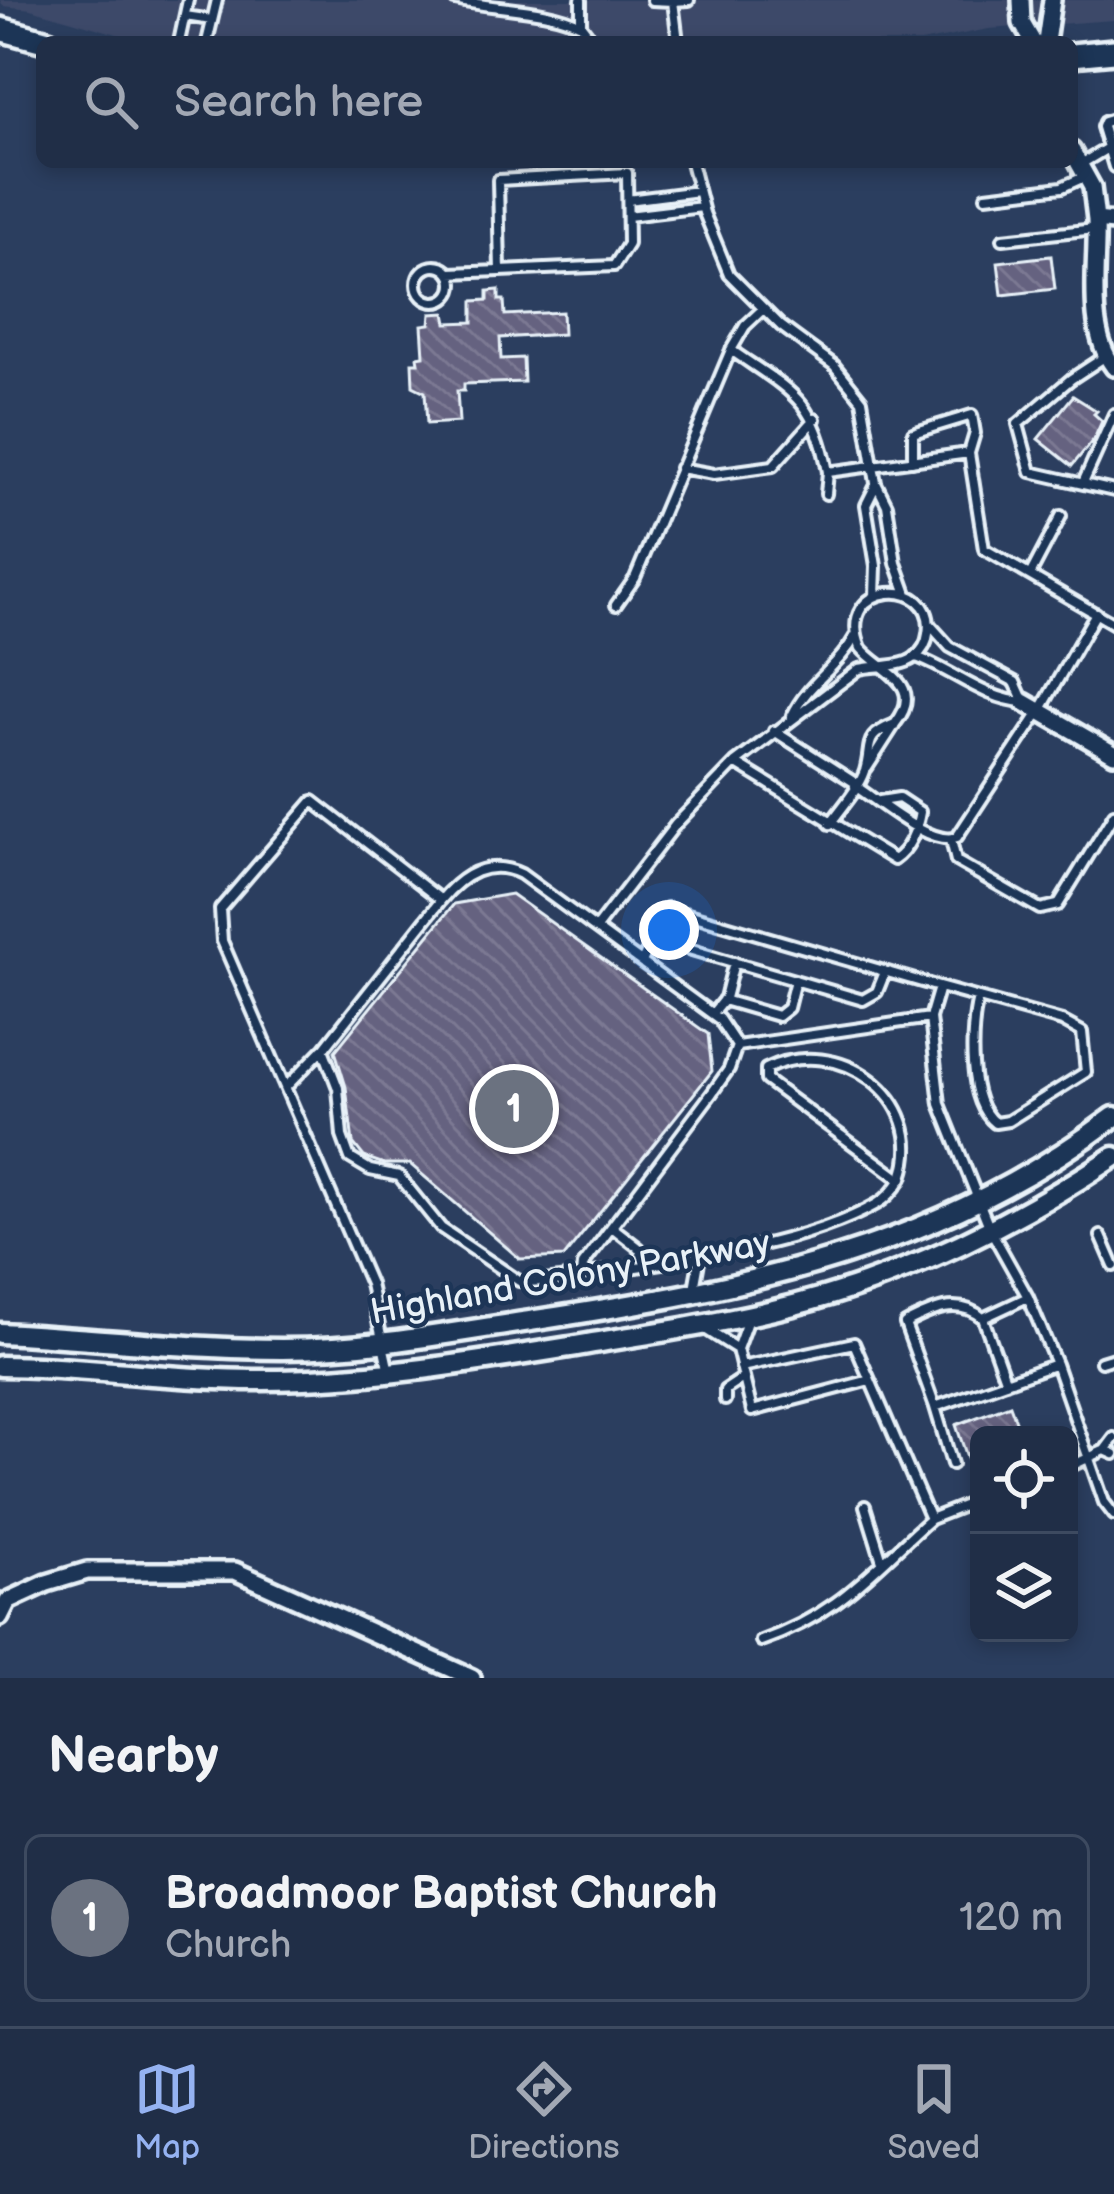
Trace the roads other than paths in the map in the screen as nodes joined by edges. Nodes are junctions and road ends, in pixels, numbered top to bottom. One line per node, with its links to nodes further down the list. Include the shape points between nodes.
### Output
1 (188, 0): 10 (lane)
2 (217, 0): 11 (lane)
3 (454, 0): 12 (lane)
4 (581, 0): 12 (lane)
5 (652, 0): 9 (lane)
6 (688, 0): 9 (lane)
7 (1021, 0): 18 (street)
8 (1052, 0): 19 (street)
9 (674, 1): 17 (lane)
10 (185, 16): 11 (lane); 14 (lane)
11 (212, 20): 15 (lane)
12 (581, 25): 16 (lane)
13 (0, 28): 20 (main road)
14 (180, 36)
15 (208, 36)
16 (590, 36)
17 (677, 36)
18 (1030, 36)
19 (1047, 36)
20 (36, 38)
21 (1114, 51): 22 (main road)
22 (1078, 54)
23 (1114, 119): 24 (lane, via 1102,127)
24 (1106, 148): 25 (lane); 26 (lane)
25 (1079, 164): 34 (street)
26 (1114, 167)
27 (692, 168): 29 (lane)
28 (1076, 168): 30 (lane, via 1062,187)
29 (698, 190): 31 (lane); 32 (lane)
30 (986, 196)
31 (628, 200): 33 (lane); 36 (lane, via 627,173 498,180)
32 (702, 206): 33 (lane); 39 (lane, via 729,274)
33 (628, 216): 36 (lane, via 627,250 614,266)
34 (1102, 224): 35 (lane); 37 (street)
35 (1004, 239)
36 (500, 271): 38 (lane)
37 (1106, 272): 41 (street, via 1099,333)
38 (450, 274): 38 (lane, via 441,266 424,269 421,296 445,299)
39 (763, 309): 40 (lane); 46 (lane, via 834,365 862,400)
40 (731, 350): 43 (lane); 47 (lane)
41 (1110, 362): 50 (lane, via 1071,379 1018,424 1031,472)
42 (1114, 414): 50 (lane)
43 (814, 419): 47 (lane, via 773,466 714,474); 48 (lane)
44 (969, 454): 45 (lane); 45 (lane, via 972,415 914,433); 54 (lane, via 984,549)
45 (913, 461): 46 (lane)
46 (873, 466): 48 (lane); 49 (lane)
47 (680, 468): 57 (lane)
48 (828, 472): 52 (lane)
49 (877, 483): 55 (lane); 56 (lane, via 866,505)
50 (1083, 483): 51 (lane)
51 (1114, 491)
52 (826, 494)
53 (1061, 515): 54 (lane)
54 (1030, 575): 58 (lane)
55 (907, 594): 56 (lane); 60 (lane)
56 (874, 596): 61 (lane, via 862,607)
57 (616, 605)
58 (1096, 614): 59 (lane); 65 (lane)
59 (1114, 623)
60 (930, 625): 62 (lane); 64 (lane, via 950,647 1015,682)
61 (856, 635): 63 (lane); 66 (lane)
62 (916, 657): 63 (lane); 64 (lane, via 1004,701)
63 (882, 664): 66 (lane, via 859,669); 70 (lane, via 906,704)
64 (1024, 702): 65 (street)
65 (1040, 711): 68 (street); 74 (lane)
66 (792, 717): 67 (lane)
67 (774, 731): 69 (lane); 70 (lane)
68 (1114, 754)
69 (735, 763): 72 (lane); 76 (lane)
70 (856, 785): 72 (lane); 73 (lane, via 878,801 899,798 917,809)
71 (1114, 814): 74 (lane, via 1050,910 956,862)
72 (830, 824): 73 (lane, via 894,860)
73 (917, 827): 74 (lane)
74 (951, 840)
75 (441, 901): 76 (lane, via 471,872 512,869); 88 (lane); 89 (lane, via 313,801 229,897 220,909 222,941)
76 (596, 928): 78 (lane)
77 (654, 939): 78 (lane); 79 (lane); 80 (lane, via 667,908)
78 (642, 962): 85 (lane)
79 (734, 962): 81 (lane); 84 (lane)
80 (885, 972): 81 (lane, via 877,992 863,1000); 82 (lane)
81 (795, 980): 84 (lane, via 778,1016)
82 (939, 988): 83 (lane); 86 (lane)
83 (978, 998): 83 (lane, via 973,1056 990,1120 1008,1121 1086,1072 1080,1029)
84 (723, 1000): 85 (lane)
85 (712, 1014): 87 (lane)
86 (930, 1018): 87 (lane); 93 (lane, via 940,1104)
87 (737, 1046): 94 (lane, via 729,1069)
88 (323, 1049): 89 (lane); 100 (lane, via 340,1095 344,1144 356,1163 399,1176 430,1218 512,1279)
89 (287, 1086): 107 (lane, via 370,1284)
90 (1114, 1117): 93 (street, Highland Colony Parkway)
91 (1114, 1157): 95 (street, Highland Colony Parkway)
92 (901, 1180): 92 (lane, via 906,1135 880,1083 812,1058 766,1069 766,1080); 97 (lane, via 863,1210)
93 (980, 1202): 95 (lane); 101 (street, Highland Colony Parkway, via 842,1255)
94 (612, 1227): 98 (lane); 100 (lane)
95 (990, 1229): 102 (lane); 103 (street, Highland Colony Parkway, via 897,1271)
96 (1101, 1236): 99 (lane)
97 (700, 1256): 98 (lane); 101 (lane, via 697,1283)
98 (647, 1265): 100 (lane)
99 (1114, 1267)
100 (583, 1275)
101 (683, 1297): 107 (street, Highland Colony Parkway)
102 (1028, 1297): 104 (lane); 111 (lane)
103 (749, 1316): 105 (street, Highland Colony Parkway); 108 (lane)
104 (983, 1318): 116 (lane); 118 (lane, via 958,1304 905,1324)
105 (700, 1326): 108 (lane); 114 (street, Highland Colony Parkway)
106 (6, 1333): 107 (street, Highland Colony Parkway, via 226,1348); 112 (street)
107 (385, 1344): 114 (lane)
108 (737, 1349): 113 (lane)
109 (1114, 1358): 110 (lane)
110 (1101, 1362)
111 (1056, 1364): 116 (lane); 121 (lane)
112 (4, 1366): 114 (street, Highland Colony Parkway, via 252,1381)
113 (742, 1372): 115 (lane, via 854,1342); 115 (lane, via 748,1413); 117 (lane)
114 (389, 1373)
115 (871, 1380): 127 (lane)
116 (1006, 1382): 118 (lane)
117 (724, 1400)
118 (935, 1407): 122 (lane)
119 (1114, 1438): 120 (lane)
120 (1110, 1452): 121 (lane)
121 (1089, 1460): 123 (lane); 126 (lane)
122 (952, 1464)
123 (1078, 1464)
124 (970, 1503): 127 (lane)
125 (865, 1506): 128 (lane)
126 (1114, 1515)
127 (930, 1519): 128 (lane)
128 (882, 1562): 130 (lane, via 842,1602)
129 (0, 1617): 131 (street, via 8,1601 87,1571 235,1571)
130 (761, 1641)
131 (472, 1678)

